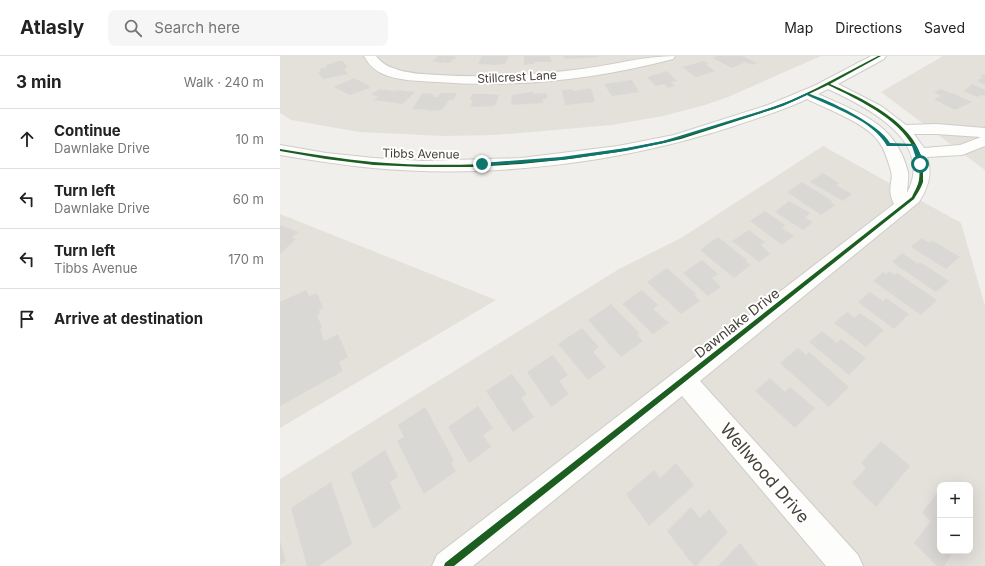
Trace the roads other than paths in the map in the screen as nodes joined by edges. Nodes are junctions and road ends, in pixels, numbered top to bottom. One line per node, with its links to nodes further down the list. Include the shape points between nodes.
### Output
1 (370, 56): 2 (street, Stillcrest Lane, via 380,67 400,74 478,80 582,73)
2 (669, 56)
3 (880, 56): 4 (street, Tibbs Avenue)
4 (828, 84): 5 (street, Tibbs Avenue); 6 (street, Dawnlake Drive, via 869,104 894,121)
5 (807, 94): 9 (street, via 866,122 885,138); 11 (street, Tibbs Avenue, via 781,106 681,138 626,150 561,159 416,165 359,161)
6 (902, 130): 7 (street, via 936,129); 10 (street, Dawnlake Drive)
7 (985, 133)
8 (985, 141): 10 (street, via 962,150)
9 (888, 145): 10 (street); 12 (street, via 900,173 898,194)
10 (915, 149): 12 (street, Dawnlake Drive, via 922,168 920,182 913,198)
11 (280, 150)
12 (904, 206): 13 (street, Dawnlake Drive)
13 (684, 380): 14 (street, Dawnlake Drive); 15 (street, Wellwood Drive)
14 (448, 566)
15 (847, 566)

